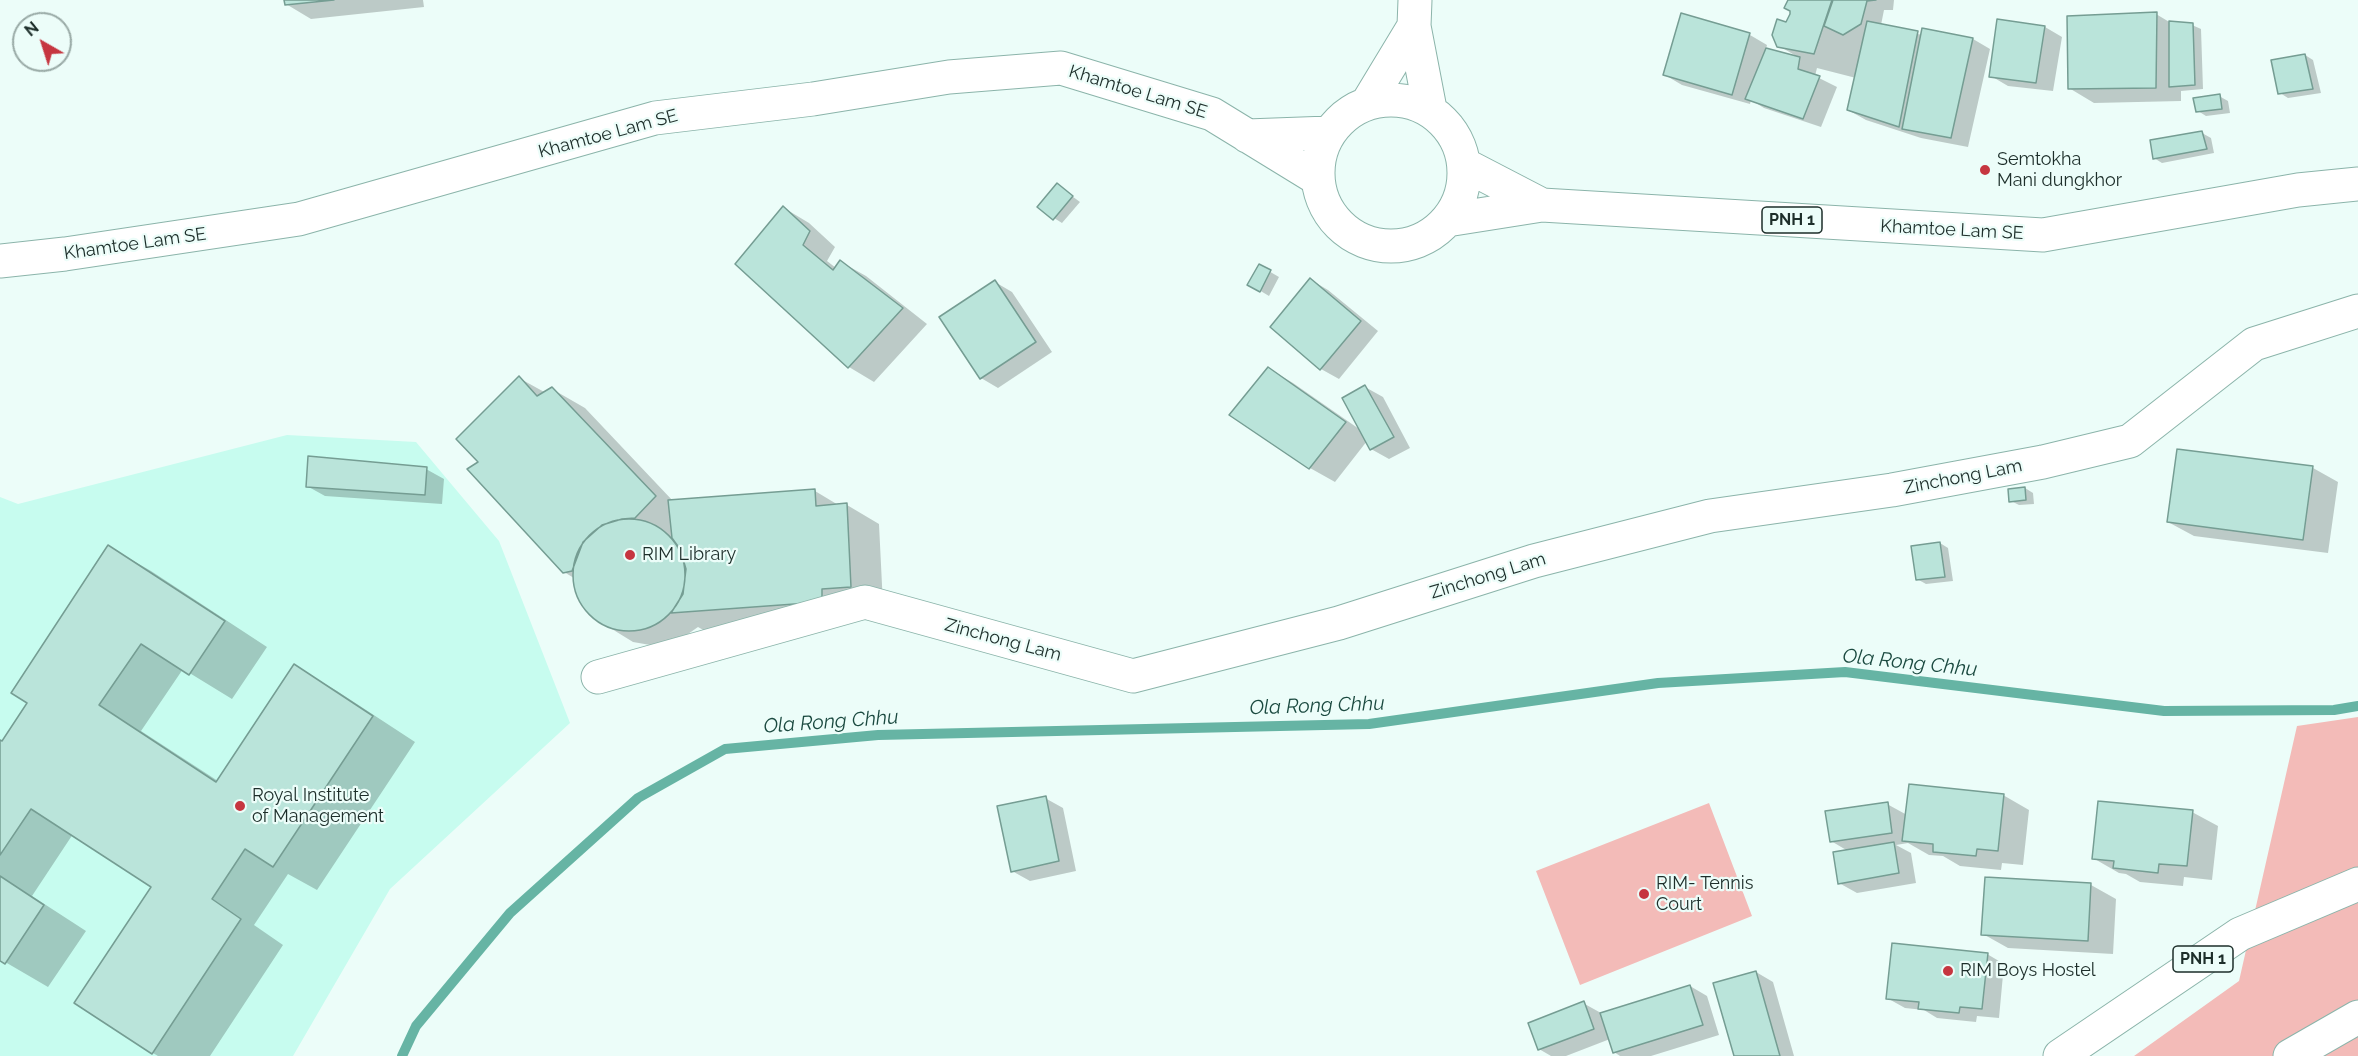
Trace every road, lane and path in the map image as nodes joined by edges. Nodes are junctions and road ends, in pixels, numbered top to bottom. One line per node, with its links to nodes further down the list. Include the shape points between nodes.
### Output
1 (1414, 13): 2 (main road); 3 (main road)
2 (1368, 102): 3 (main road, via 1400,99); 4 (main road, via 1346,115)
3 (1430, 110): 6 (main road, via 1448,124)
4 (1329, 133): 5 (main road); 7 (main road, via 1319,155)
5 (1247, 136): 7 (main road, Khamtoe Lam SE); 11 (main road, Khamtoe Lam SE, via 1212,114 1061,68 949,77 813,99 655,118 298,219)
6 (1465, 165): 9 (main road, Khamtoe Lam SE / PNH 1); 10 (main road, via 1459,204)
7 (1318, 179): 10 (main road, via 1331,215 1360,240 1378,246 1416,243)
8 (2358, 184): 9 (main road, Khamtoe Lam SE / PNH 1, via 2298,190 2043,235)
9 (1542, 205): 10 (main road, Khamtoe Lam SE / PNH 1)
10 (1447, 220)
11 (0, 261)
12 (2358, 311): 13 (main road, Zinchong Lam, via 2254,344 2130,441 2043,462 1892,490 1710,516 1534,561 1339,623 1133,676 866,602)
13 (598, 677)
14 (2358, 884): 16 (main road, PNH 1, via 2240,934)
15 (2358, 1017): 17 (main road)
16 (2060, 1056)
17 (2290, 1056)

